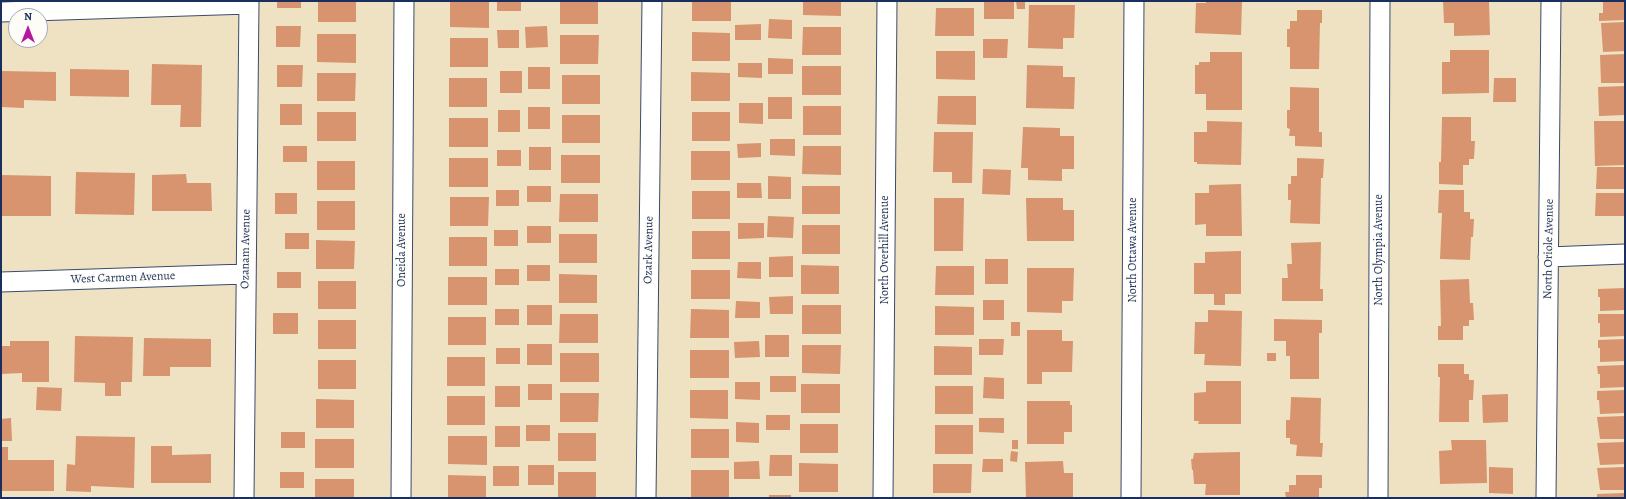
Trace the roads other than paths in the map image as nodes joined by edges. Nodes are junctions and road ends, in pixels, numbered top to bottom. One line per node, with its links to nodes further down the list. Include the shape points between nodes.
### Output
1 (404, 1): 14 (street, Oneida Avenue)
2 (652, 1): 15 (street, Ozark Avenue)
3 (887, 1): 16 (street, North Overhill Avenue)
4 (1134, 1): 17 (street, North Ottawa Avenue)
5 (1380, 1): 18 (street, North Olympia Avenue)
6 (1551, 1): 10 (street, North Oriole Avenue)
7 (248, 3): 8 (street); 11 (street, Ozanam Avenue)
8 (1, 12)
9 (1625, 254): 10 (street)
10 (1548, 256): 19 (street, North Oriole Avenue)
11 (245, 274): 12 (street, West Carmen Avenue); 13 (street, Ozanam Avenue)
12 (1, 282)
13 (244, 498)
14 (400, 498)
15 (646, 498)
16 (883, 498)
17 (1131, 498)
18 (1378, 498)
19 (1546, 498)

